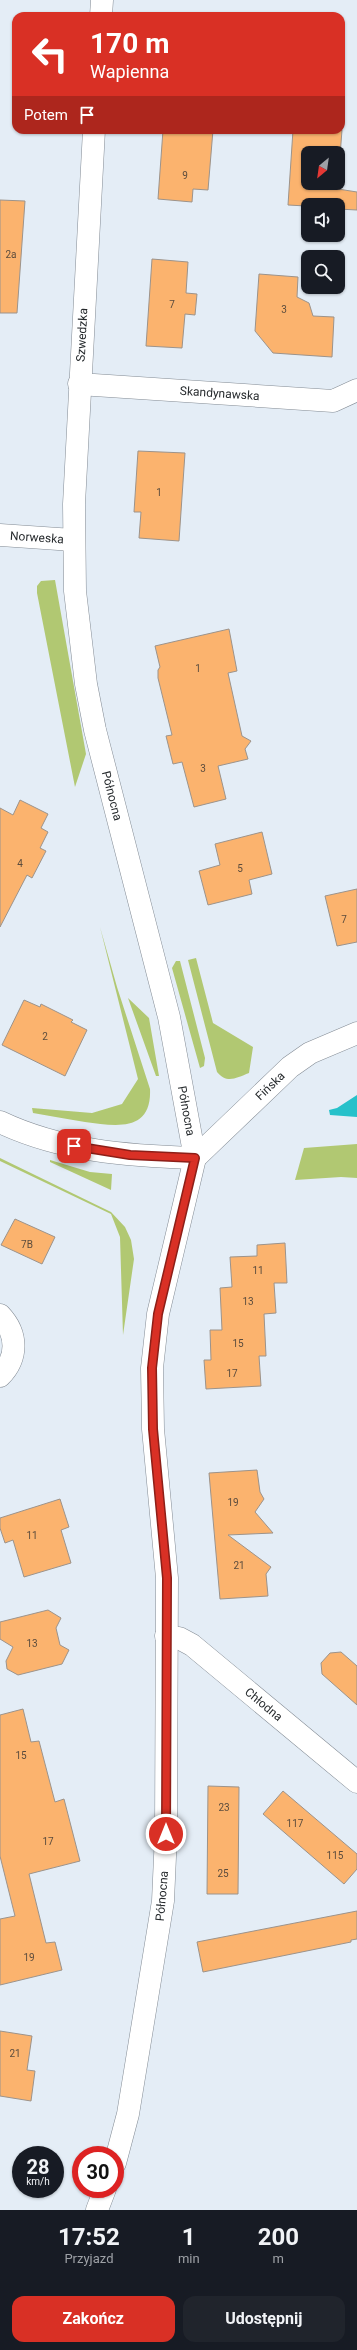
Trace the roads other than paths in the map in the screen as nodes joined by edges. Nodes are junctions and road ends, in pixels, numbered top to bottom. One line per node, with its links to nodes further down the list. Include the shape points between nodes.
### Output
1 (102, 0): 2 (street)
2 (101, 12)
3 (94, 134): 4 (street, Szwedzka)
4 (79, 384): 5 (street, Skandynawska, via 333,401); 7 (street, Szwedzka)
5 (357, 390)
6 (0, 535): 7 (street, Norweska)
7 (73, 540): 10 (street, Północna, via 76,614 89,699 169,1017)
8 (357, 1033): 10 (street, Fińska, via 310,1052 290,1067)
9 (0, 1122): 10 (street, via 49,1140 91,1150)
10 (195, 1158): 13 (street, Północna, via 158,1314 152,1368 153,1429 167,1578)
11 (0, 1315): 12 (street, via 10,1329 14,1341 8,1368)
12 (0, 1376)
13 (166, 1636): 14 (street, Chłodna, via 179,1638 192,1645); 15 (street, Północna, via 166,1834 163,1902 128,2114)
14 (357, 1782)
15 (120, 2146)
16 (102, 2198): 17 (street)
17 (97, 2210)

